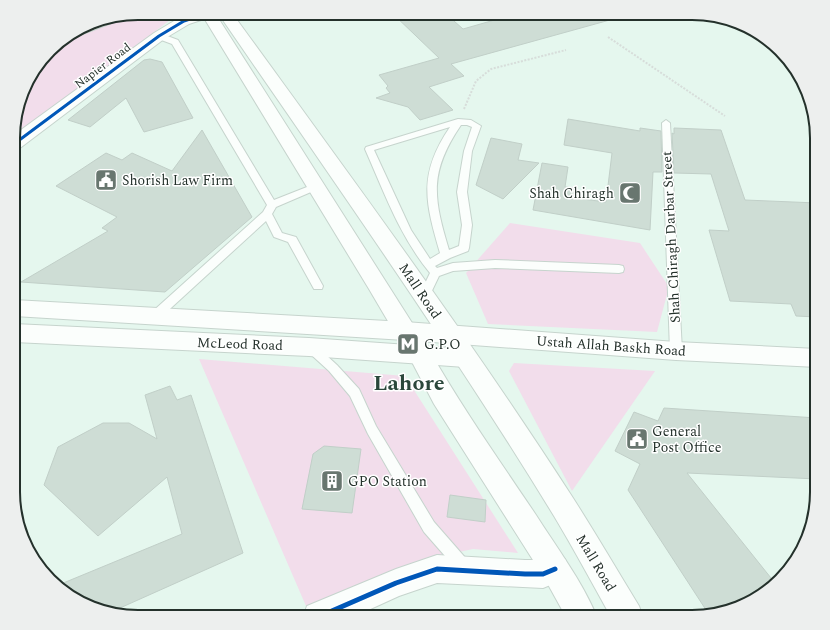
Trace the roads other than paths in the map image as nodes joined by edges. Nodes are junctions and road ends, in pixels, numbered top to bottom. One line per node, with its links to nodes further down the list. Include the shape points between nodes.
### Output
1 (177, 20): 4 (main road, Napier Road)
2 (212, 20): 8 (main road)
3 (230, 20): 14 (main road, Mall Road)
4 (159, 36): 7 (main road, Napier Road); 9 (lane, via 175,42)
5 (458, 122): 10 (lane, via 440,149 433,167 431,201); 10 (lane, via 468,122 477,126 468,152 462,192 467,225 464,248); 11 (lane, via 369,149 409,234)
6 (666, 123): 21 (lane, Shah Chiragh Darbar Street)
7 (20, 140)
8 (315, 187): 9 (lane); 17 (main road)
9 (270, 209): 13 (lane, via 278,235 292,240); 16 (lane)
10 (446, 255): 11 (lane)
11 (431, 269): 12 (lane, via 495,264); 14 (lane)
12 (619, 269)
13 (318, 286)
14 (424, 296): 19 (main road, Mall Road)
15 (20, 308): 16 (main road, McLeod Road)
16 (156, 315): 17 (main road, McLeod Road)
17 (405, 331): 19 (main road, Ustah Allah Baskh Road); 22 (main road)
18 (20, 333): 20 (main road, McLeod Road)
19 (450, 335): 21 (main road, Ustah Allah Baskh Road); 23 (main road, Mall Road)
20 (309, 347): 22 (main road, McLeod Road); 25 (lane, via 333,368 355,393 372,430 429,527)
21 (676, 351): 24 (main road, Ustah Allah Baskh Road)
22 (420, 355): 23 (main road, McLeod Road); 26 (main road, via 443,397)
23 (466, 358): 29 (main road, Mall Road, via 564,509)
24 (810, 358)
25 (467, 570): 26 (main road, via 525,574 543,574); 27 (main road, via 437,569 396,583)
26 (555, 570): 28 (main road)
27 (334, 610)
28 (578, 610)
29 (624, 610)

